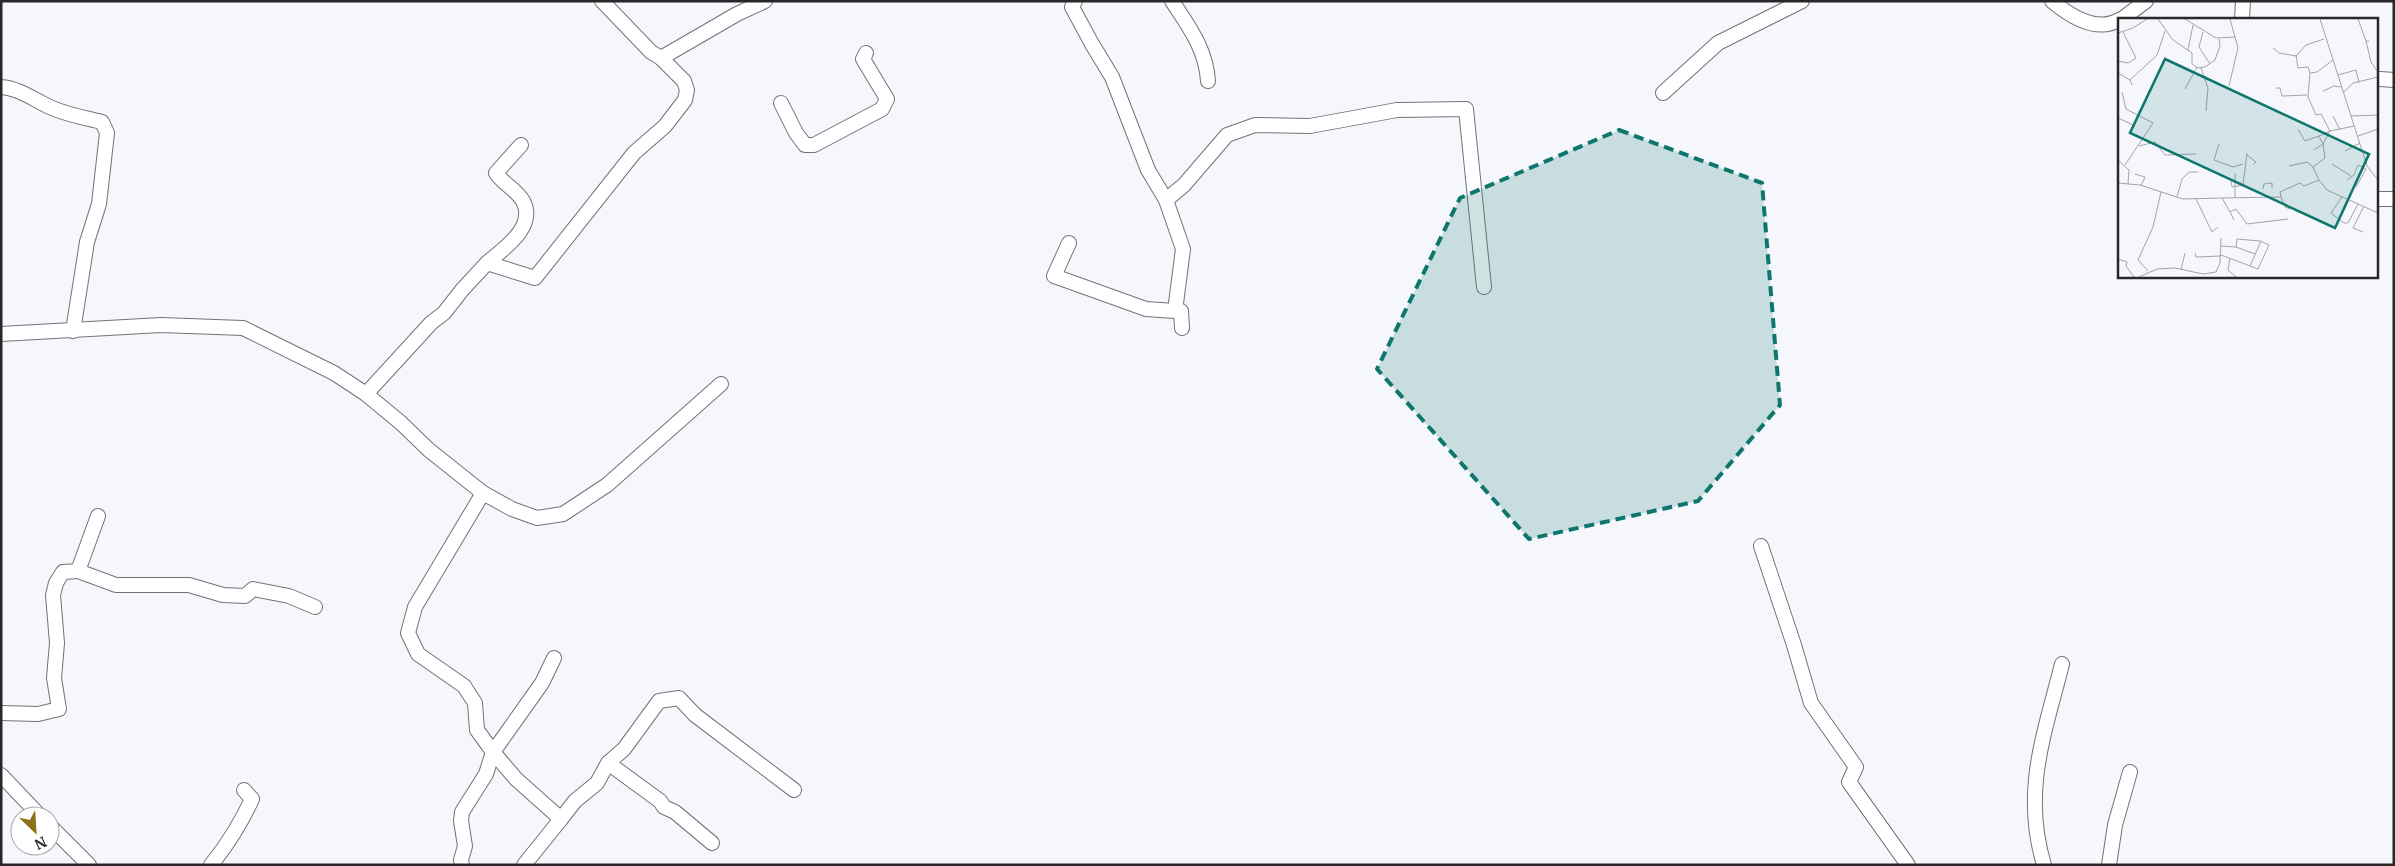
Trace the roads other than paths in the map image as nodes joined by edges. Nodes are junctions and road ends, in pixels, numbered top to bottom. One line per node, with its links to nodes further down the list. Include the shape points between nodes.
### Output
1 (602, 1): 13 (street, via 651,52)
2 (765, 1): 13 (street)
3 (1075, 1): 21 (street, via 1072,7 1112,76 1148,170)
4 (1172, 1): 14 (street, via 1197,38 1207,65)
5 (1802, 1): 16 (street, via 1718,43)
6 (2052, 1): 11 (street, via 2068,14 2092,24 2102,26)
7 (2146, 1): 9 (street)
8 (2243, 1): 10 (street)
9 (2123, 18)
10 (2242, 18)
11 (2118, 20)
12 (866, 52): 17 (street, via 863,59 887,99 882,109 814,145 806,145)
13 (661, 58): 23 (street, via 684,81 687,90 685,100 666,126 634,153 535,278)
14 (1208, 81)
15 (1, 87): 27 (street, via 12,88 55,109 102,122 107,133 99,204 87,242)
16 (1663, 93)
17 (781, 103)
18 (521, 145): 23 (street, via 496,173 524,202 526,214 522,230)
19 (2378, 199): 20 (street)
20 (2394, 199)
21 (1166, 200): 24 (street, via 1184,185 1227,135 1255,125 1310,126 1397,110 1466,109); 25 (street, via 1183,250)
22 (1069, 243): 25 (street, via 1054,276 1146,309)
23 (487, 263): 30 (street)
24 (1484, 287)
25 (1175, 311): 26 (street, via 1181,311)
26 (1182, 328)
27 (73, 331): 28 (street); 30 (street, via 161,324 243,328 334,373)
28 (1, 334)
29 (721, 384): 31 (street, via 607,485 563,514 537,518)
30 (366, 394): 31 (street)
31 (483, 493): 39 (street, via 415,607 408,633 418,654 464,686 475,703 477,730)
32 (98, 516): 34 (street)
33 (1761, 546): 53 (street, via 1811,702 1856,767 1849,782)
34 (78, 571): 35 (street, via 116,585 188,585 223,595 245,596 253,589 289,596); 38 (street, via 63,572 53,595 57,643 54,678 59,709 38,714)
35 (315, 607)
36 (554, 658): 39 (street, via 542,684)
37 (2062, 664): 54 (street, via 2036,767 2036,838)
38 (1, 713)
39 (493, 752): 46 (street, via 516,779); 51 (street, via 486,774 462,812 465,846)
40 (608, 763): 44 (street, via 624,749 658,701 679,698 695,715); 46 (street, via 597,783 575,801); 48 (street, via 675,812)
41 (2130, 772): 55 (street, via 2115,825)
42 (1, 775): 45 (street)
43 (244, 790): 50 (street, via 252,799 238,827)
44 (794, 790)
45 (30, 806)
46 (561, 819): 52 (street)
47 (60, 836): 49 (street)
48 (712, 844)
49 (89, 865)
50 (211, 865)
51 (462, 865)
52 (524, 865)
53 (1908, 865)
54 (2044, 865)
55 (2109, 865)

